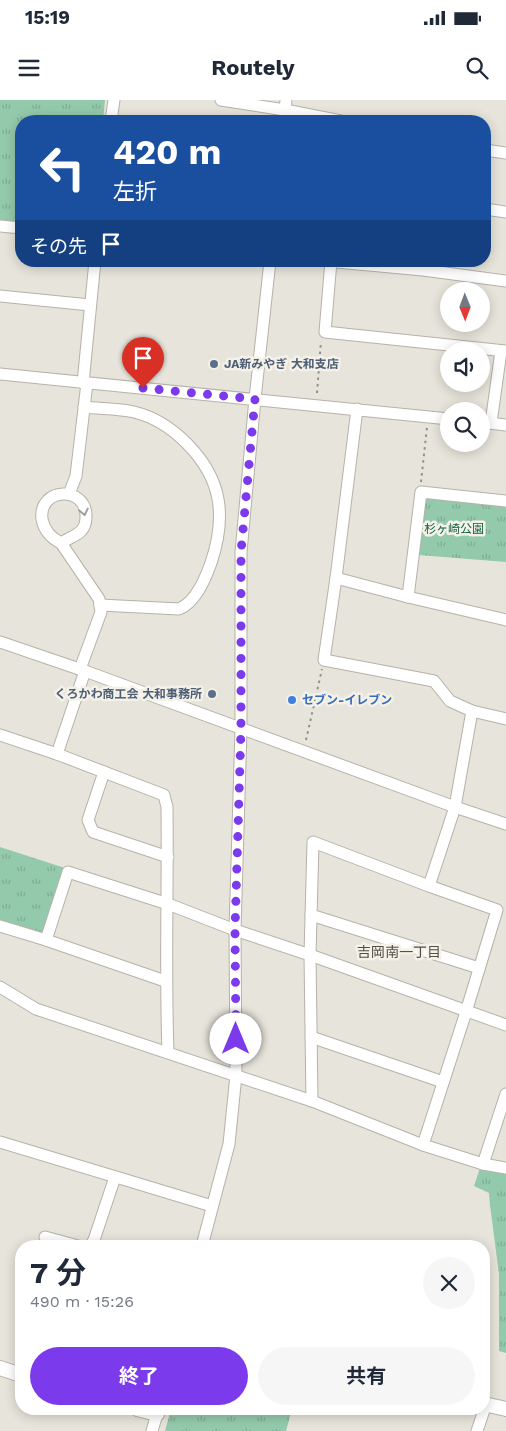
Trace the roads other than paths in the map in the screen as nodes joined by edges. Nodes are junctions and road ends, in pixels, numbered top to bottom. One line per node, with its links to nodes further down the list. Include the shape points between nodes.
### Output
1 (114, 100): 4 (street)
2 (221, 100): 3 (street)
3 (285, 110): 5 (street)
4 (112, 115)
5 (310, 115)
6 (491, 151): 7 (street)
7 (506, 154)
8 (491, 210): 9 (street)
9 (506, 212)
10 (0, 226): 11 (street)
11 (15, 227)
12 (94, 267): 18 (street)
13 (269, 267): 22 (street)
14 (331, 267): 19 (street, via 325,332)
15 (388, 267): 16 (street)
16 (506, 281)
17 (0, 296): 18 (street)
18 (90, 305): 21 (street)
19 (503, 351): 23 (street)
20 (0, 374): 21 (street)
21 (85, 383): 22 (street); 24 (street)
22 (255, 399): 25 (street); 40 (street, via 241,552)
23 (490, 406)
24 (84, 407): 29 (street, via 76,476); 34 (street, via 134,412 173,430 186,442 210,476 218,498 220,517 218,538 206,575 195,596 185,606 179,609)
25 (357, 409): 26 (street); 32 (street)
26 (440, 418)
27 (490, 423): 28 (street)
28 (506, 425)
29 (69, 494): 31 (street, one-way to 31, via 83,504 86,521 83,529); 31 (street, via 50,498 42,513 46,531)
30 (506, 501): 33 (street, via 422,492)
31 (61, 543): 34 (street, via 100,599)
32 (336, 578): 33 (street); 38 (street, via 324,660 434,680 450,701)
33 (408, 597): 35 (street)
34 (100, 605): 37 (street, via 101,612)
35 (506, 620)
36 (0, 642): 37 (street)
37 (82, 670): 40 (street); 42 (street)
38 (472, 711): 39 (street); 44 (street)
39 (506, 720)
40 (241, 729): 44 (street); 51 (street)
41 (0, 735): 42 (street)
42 (57, 754): 43 (street)
43 (104, 772): 46 (street, via 164,795); 46 (street, via 88,820 93,832)
44 (455, 807): 45 (street); 47 (street)
45 (506, 824)
46 (168, 857): 48 (street)
47 (429, 886): 49 (street, via 313,842); 54 (street, via 497,910)
48 (168, 904): 51 (street); 52 (street, via 68,872); 55 (street)
49 (311, 915): 53 (street); 54 (street)
50 (0, 926): 52 (street)
51 (235, 930): 53 (street); 61 (street)
52 (46, 940): 55 (street)
53 (310, 955): 57 (street); 59 (street)
54 (479, 968): 57 (street)
55 (165, 981): 60 (street)
56 (0, 987): 60 (street, via 36,1009)
57 (466, 1012): 58 (street); 62 (street)
58 (506, 1025)
59 (311, 1037): 62 (street); 64 (street)
60 (168, 1052): 61 (street)
61 (236, 1075): 64 (street); 70 (street, via 229,1144)
62 (443, 1082): 66 (street)
63 (506, 1094): 67 (street)
64 (312, 1101): 66 (street)
65 (0, 1142): 69 (street)
66 (423, 1145): 67 (street)
67 (483, 1164): 68 (street)
68 (506, 1168)
69 (115, 1177): 70 (street); 73 (street)
70 (212, 1206): 74 (street)
71 (46, 1237): 72 (street)
72 (57, 1240)
73 (94, 1240)
74 (204, 1240)
75 (0, 1368): 76 (main road)
76 (15, 1373)
77 (490, 1405): 78 (main road)
78 (506, 1409)
79 (157, 1415): 81 (street)
80 (482, 1415): 82 (street)
81 (152, 1431)
82 (477, 1431)

